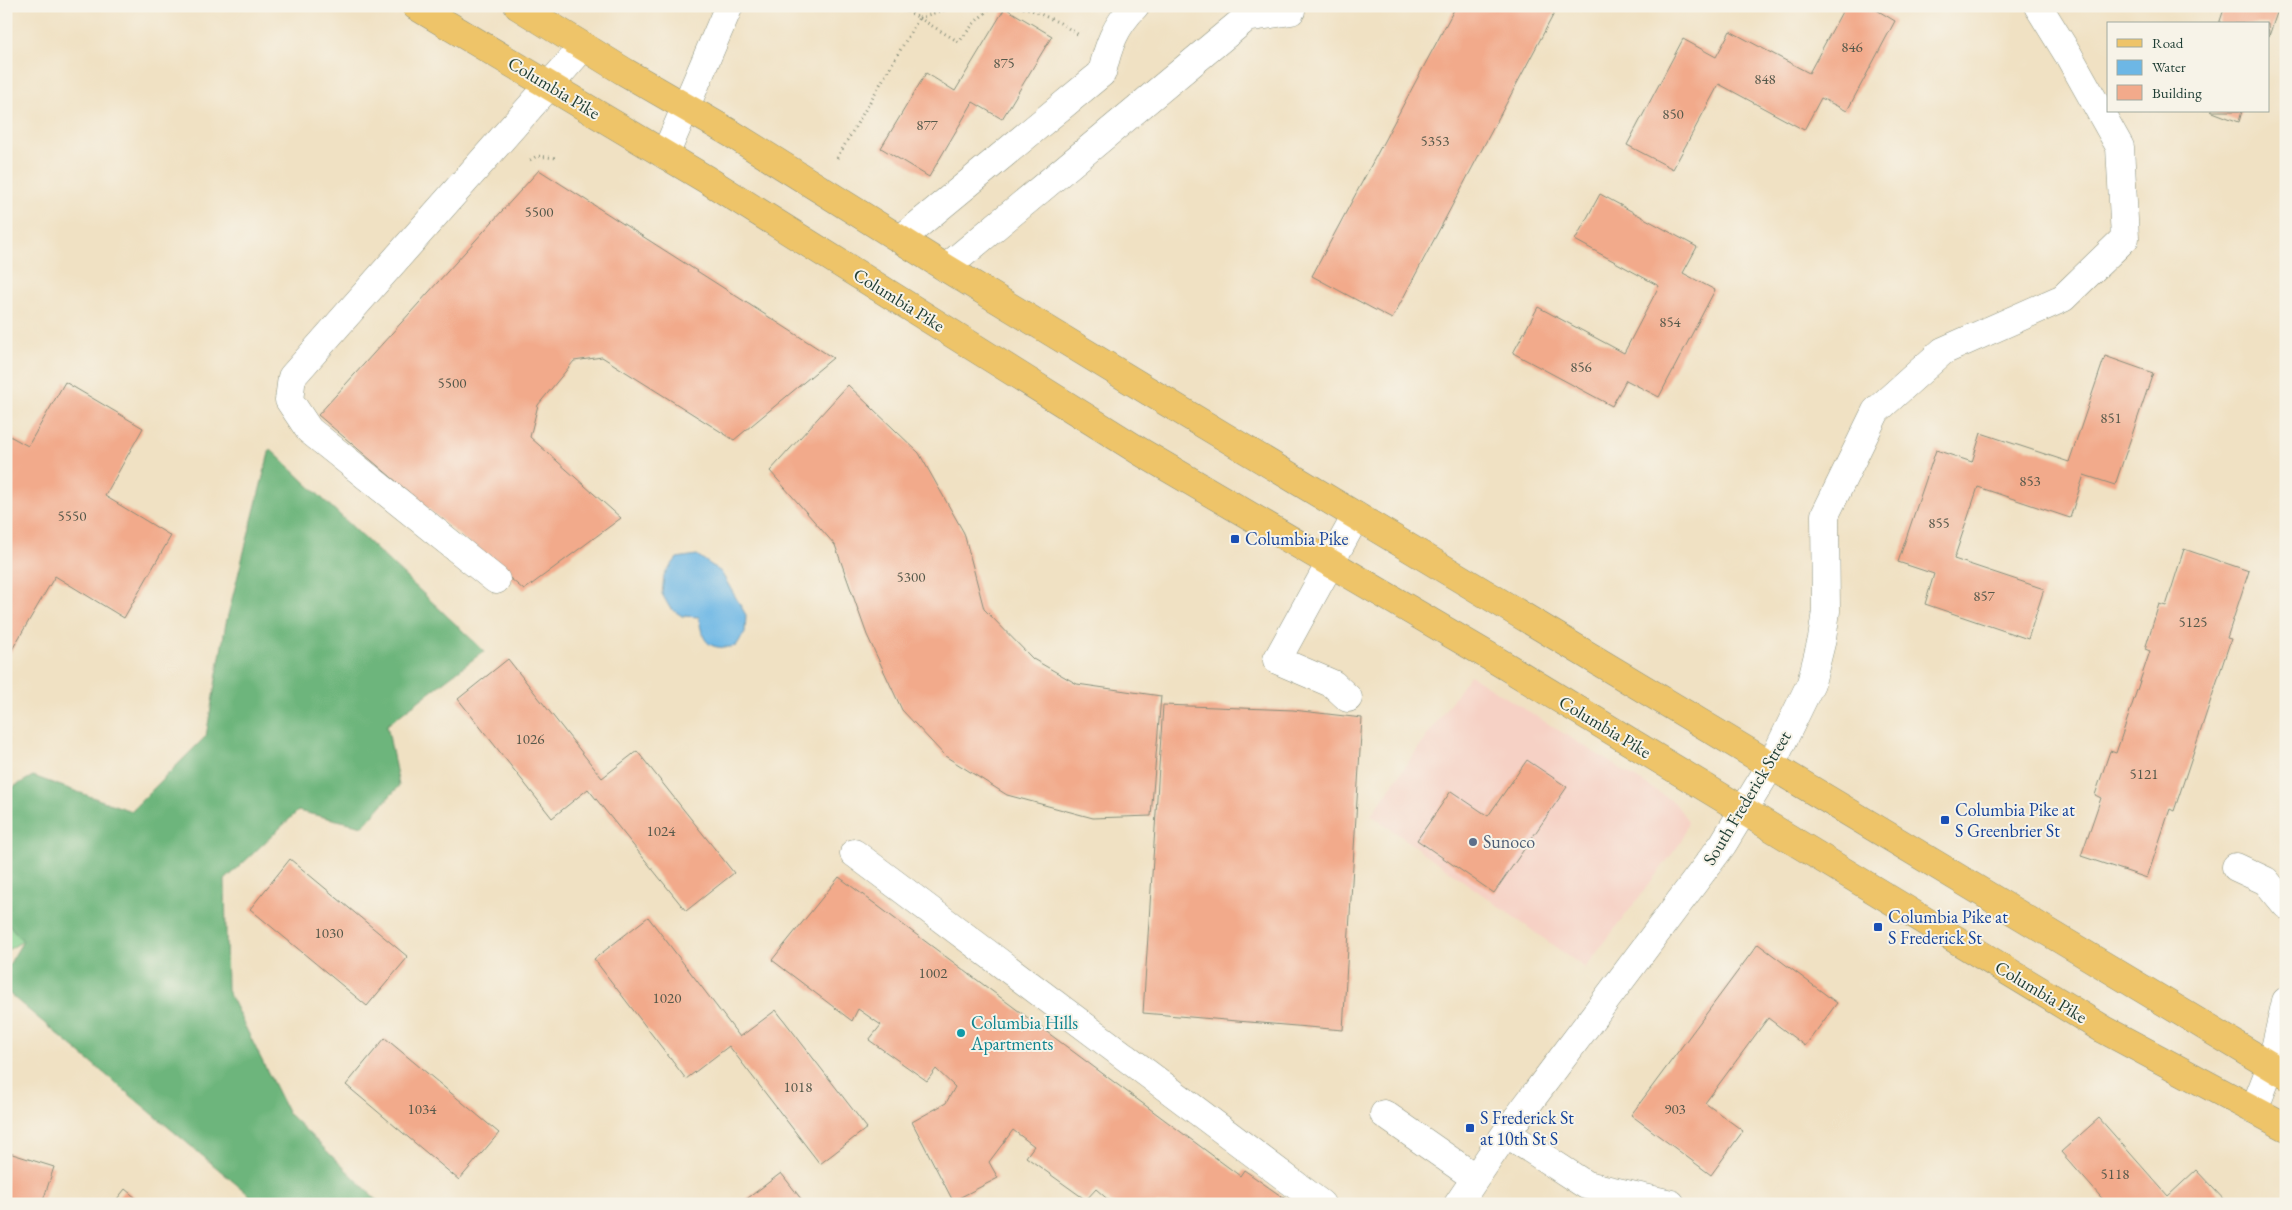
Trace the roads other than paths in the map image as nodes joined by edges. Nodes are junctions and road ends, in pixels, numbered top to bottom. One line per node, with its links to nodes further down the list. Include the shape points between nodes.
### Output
1 (416, 6): 8 (main road, Columbia Pike)
2 (518, 6): 7 (main road)
3 (728, 6): 9 (street)
4 (1135, 6): 11 (street, via 1124,17 1108,46 1102,73)
5 (2038, 6): 17 (street, South Frederick Street, via 2120,147 2125,238 2064,298 1943,352 1876,411 1825,515 1826,611 1822,640 1811,683)
6 (1291, 11): 12 (street, via 1246,18)
7 (583, 46): 8 (street); 9 (main road)
8 (549, 86): 10 (main road, Columbia Pike); 15 (street, via 292,377 289,400 309,430)
9 (685, 107): 10 (street); 11 (main road)
10 (664, 154): 14 (main road, Columbia Pike, via 1141,452)
11 (901, 239): 12 (main road)
12 (946, 268): 13 (main road)
13 (1356, 516): 14 (street); 17 (main road)
14 (1329, 564): 16 (street, via 1277,660 1333,684); 18 (main road, Columbia Pike)
15 (496, 580)
16 (1348, 698)
17 (1771, 765): 18 (street, South Frederick Street); 23 (main road)
18 (1744, 810): 24 (main road, Columbia Pike, via 2103,1029); 27 (street, South Frederick Street, via 1723,844)
19 (854, 854): 29 (street)
20 (2236, 867): 21 (street, via 2266,881)
21 (2286, 905)
22 (2286, 1001): 23 (street)
23 (2278, 1070): 24 (street)
24 (2254, 1110): 26 (main road, Columbia Pike)
25 (1384, 1114): 28 (street)
26 (2286, 1127)
27 (1506, 1132): 28 (street, South Frederick Street); 31 (street, via 1586,1185)
28 (1474, 1177): 30 (street, South Frederick Street)
29 (1321, 1204)
30 (1458, 1204)
31 (1671, 1204)

